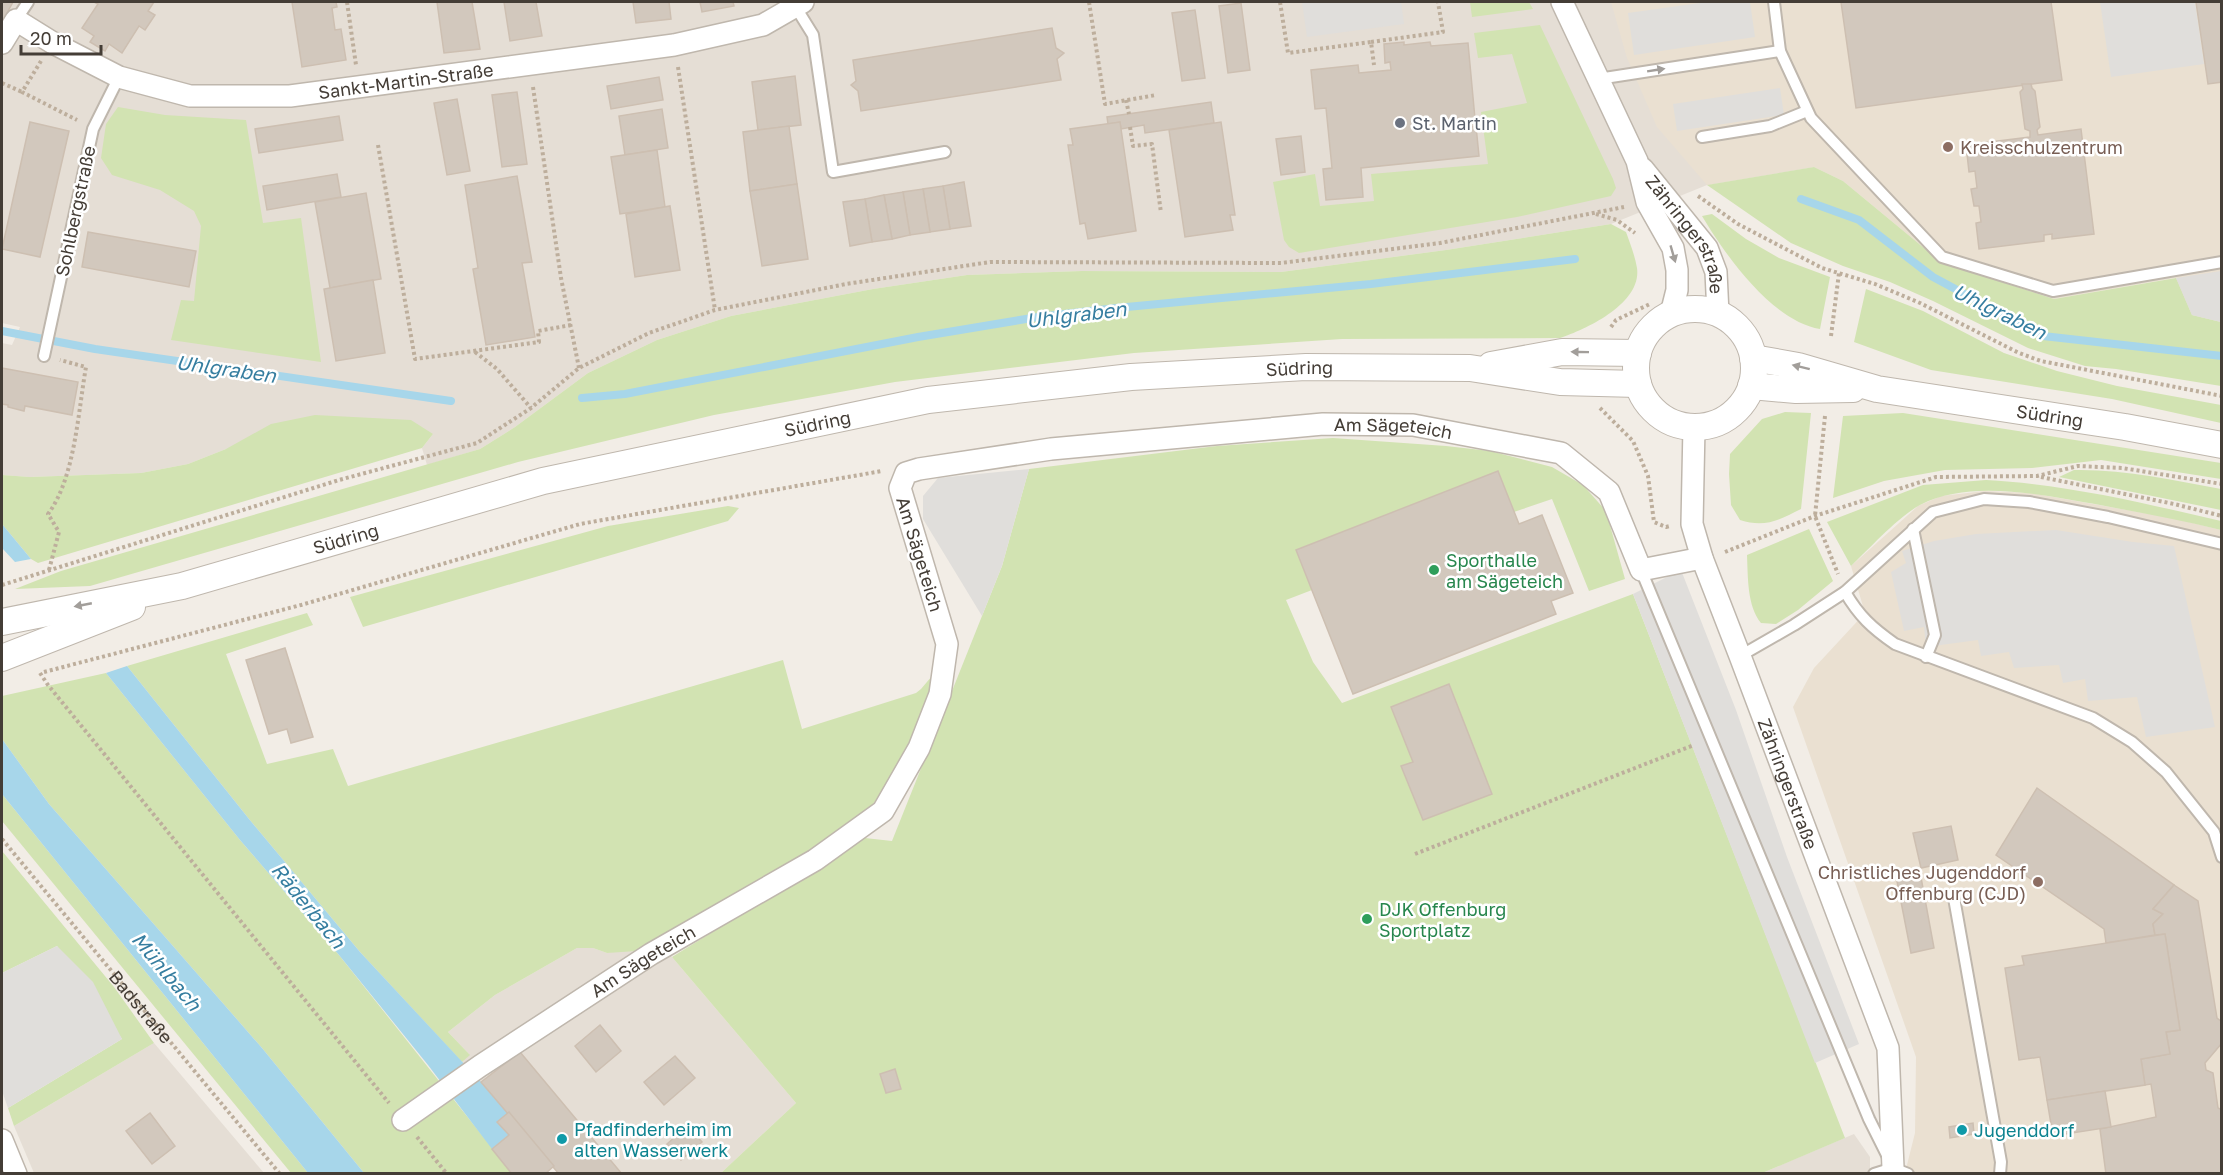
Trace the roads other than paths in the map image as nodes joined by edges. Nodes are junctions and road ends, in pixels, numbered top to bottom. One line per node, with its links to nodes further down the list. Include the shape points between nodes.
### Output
1 (28, 2): 5 (lane)
2 (1564, 2): 9 (street, Zähringerstraße)
3 (1774, 2): 7 (lane)
4 (793, 5): 8 (street, Sankt-Martin-Straße, via 763,25 674,45 290,96 190,96); 12 (lane, via 813,35 832,172)
5 (16, 20): 6 (street); 8 (street, Sankt-Martin-Straße)
6 (2, 43)
7 (1780, 51): 9 (lane, one-way to 7); 10 (lane)
8 (119, 77): 17 (lane, Sohlbergstraße, via 93,129)
9 (1598, 79): 13 (street, Zähringerstraße)
10 (1807, 111): 11 (lane, via 1770,126); 14 (lane, via 1942,257 2053,291)
11 (1702, 137)
12 (945, 152)
13 (1637, 161): 15 (street, Zähringerstraße, one-way to 15, via 1647,202 1672,248 1677,270); 16 (street, Zähringerstraße, via 1707,248 1716,272)
14 (2222, 262)
15 (1671, 314): 16 (street, via 1690,310); 18 (street, via 1656,324)
16 (1718, 314): 19 (street, via 1740,330)
17 (45, 353)
18 (1638, 353): 20 (street, Südring, one-way to 20, via 1562,352); 21 (street)
19 (1753, 358): 22 (street); 23 (street, Südring, one-way to 19, via 1798,366)
20 (1470, 368): 21 (street, Südring, via 1560,382); 30 (street, Südring, via 1306,367 1131,377 928,400 543,481)
21 (1638, 384): 24 (street, via 1656,412)
22 (1751, 386): 23 (street, Südring); 24 (street, via 1732,414 1714,424)
23 (1877, 389): 25 (street, Südring)
24 (1694, 428): 28 (street, Zähringerstraße, via 1692,524)
25 (2222, 446)
26 (1913, 529): 27 (lane, via 1933,512 1984,499 2029,502); 31 (lane); 34 (lane, via 1935,635)
27 (2222, 544)
28 (1702, 558): 29 (street); 33 (street, Zähringerstraße)
29 (1641, 570): 38 (street, Am Sägeteich, via 1609,492 1560,453 1413,425 1323,424 1051,449 906,473 900,488 947,644 940,694 919,748 883,811 815,860 651,954); 40 (lane)
30 (182, 586): 32 (street, Südring, one-way to 32); 35 (street, Südring)
31 (1845, 592): 33 (lane); 34 (lane, via 1857,613 1874,630)
32 (2, 622)
33 (1740, 656): 40 (street, Zähringerstraße, via 1888,1048)
34 (1926, 657): 36 (lane, via 2093,718 2132,741 2166,772 2214,832)
35 (2, 658)
36 (2222, 857)
37 (1954, 898): 42 (lane)
38 (403, 1120)
39 (2, 1140): 41 (street)
40 (1891, 1172)
41 (16, 1173)
42 (2000, 1173)

